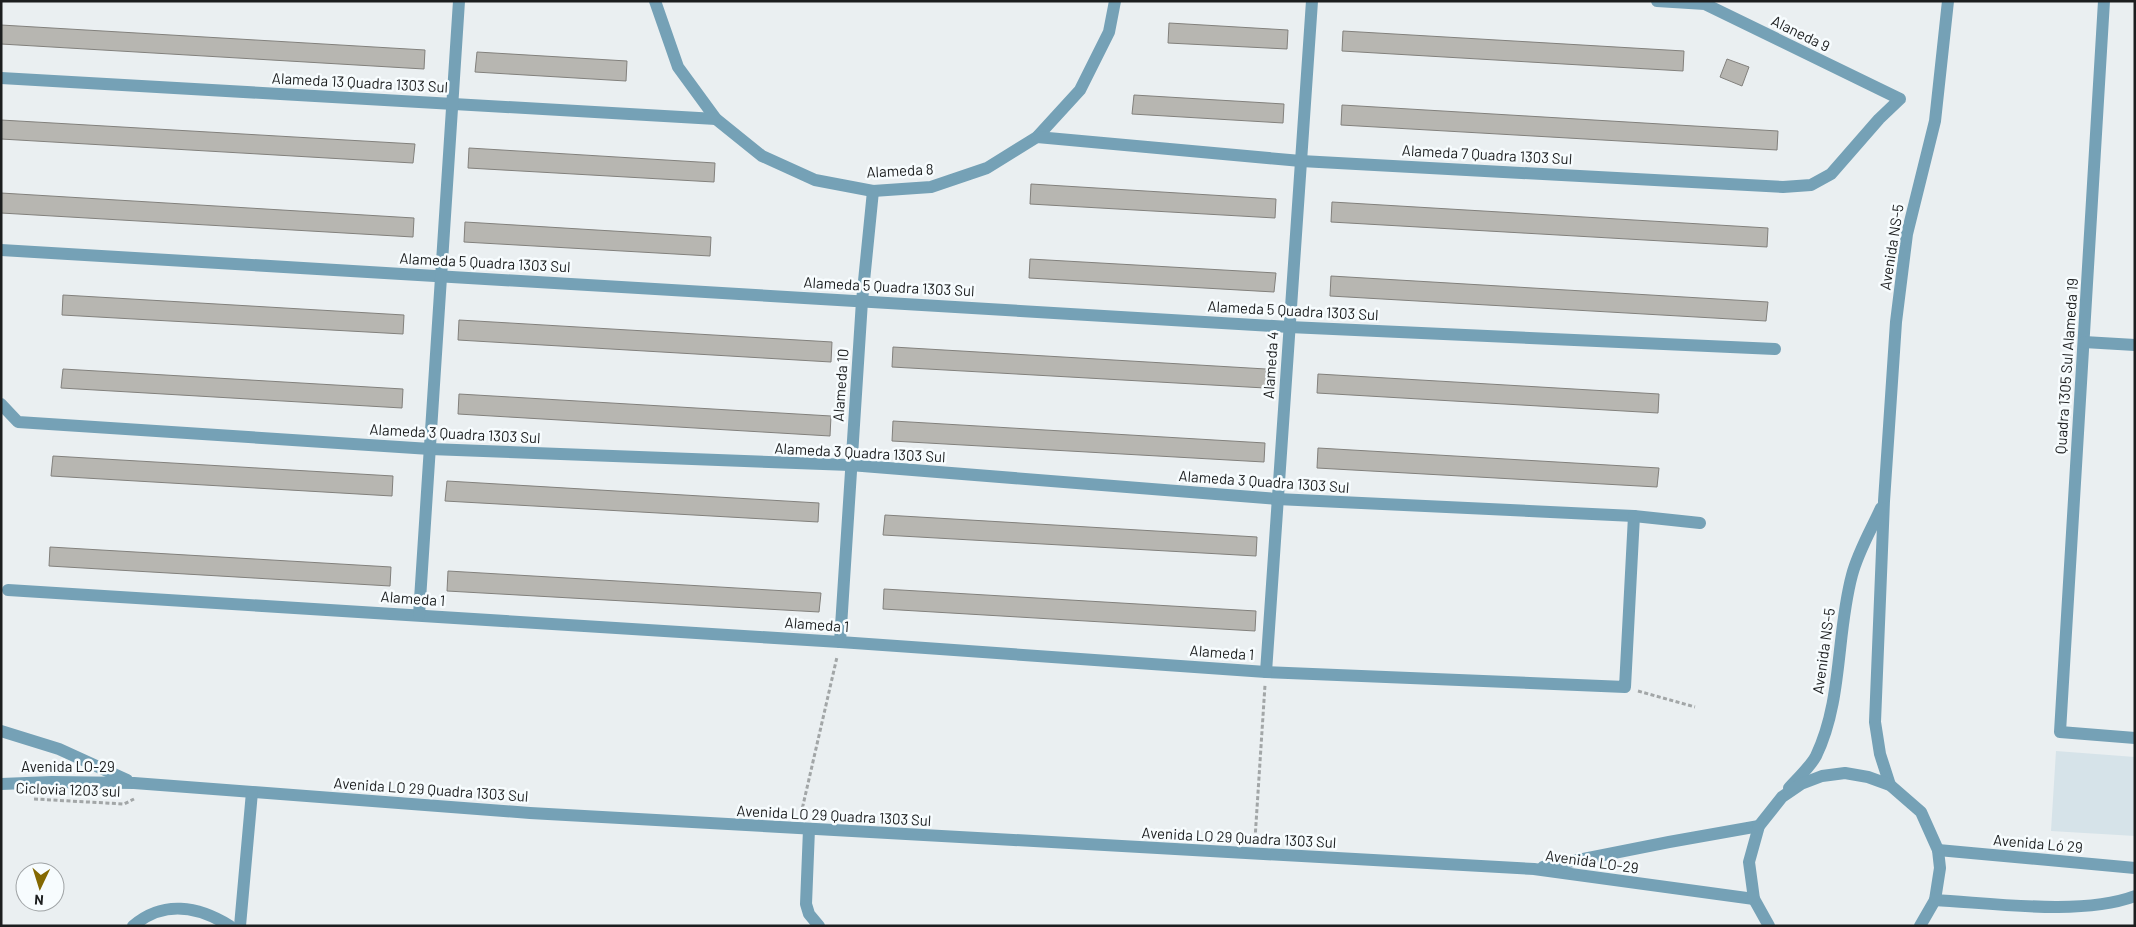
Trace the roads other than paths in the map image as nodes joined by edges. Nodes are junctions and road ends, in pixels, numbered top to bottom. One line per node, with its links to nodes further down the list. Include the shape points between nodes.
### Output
1 (459, 1): 11 (street)
2 (655, 1): 12 (street, Alameda 8, via 678,67)
3 (1115, 1): 13 (street, Alameda 8, via 1110,32 1080,90)
4 (1312, 1): 14 (street, Alameda 4)
5 (1657, 1): 8 (street, Alaneda 9)
6 (1948, 1): 27 (street, Avenida NS-5, via 1935,122 1907,234 1896,322)
7 (2104, 1): 20 (street, Quadra 1305 Sul Alameda 19)
8 (1708, 2): 10 (street, Alaneda 9)
9 (1, 78): 11 (street, Alameda 13 Quadra 1303 Sul)
10 (1900, 99): 14 (street, Alameda 7 Quadra 1303 Sul, via 1831,174 1811,185 1783,187)
11 (453, 104): 12 (street, Alameda 13 Quadra 1303 Sul); 17 (street)
12 (716, 119): 15 (street, Alameda 8, via 762,156 815,180)
13 (1037, 137): 14 (street, Alameda 7 Quadra 1303 Sul); 15 (street, Alameda 8, via 987,168 931,187)
14 (1301, 161): 19 (street, Alameda 4)
15 (873, 191): 18 (street, Alameda 10)
16 (1, 250): 17 (street, Alameda 5 Quadra 1303 Sul)
17 (442, 276): 18 (street, Alameda 5 Quadra 1303 Sul); 24 (street)
18 (862, 301): 19 (street, Alameda 5 Quadra 1303 Sul); 25 (street, Alameda 10)
19 (1289, 327): 22 (street, Alameda 5 Quadra 1303 Sul); 26 (street, Alameda 4)
20 (2084, 342): 21 (street); 35 (street, Quadra 1305 Sul Alameda 19, via 2060,732)
21 (2135, 345)
22 (1776, 349)
23 (1, 404): 24 (street, Alameda 3 Quadra 1303 Sul, via 18,422)
24 (430, 449): 25 (street, Alameda 3 Quadra 1303 Sul); 31 (street)
25 (850, 466): 26 (street, Alameda 3 Quadra 1303 Sul); 32 (street, Alameda 10)
26 (1277, 499): 28 (street, Alameda 3 Quadra 1303 Sul); 33 (street, Alameda 4)
27 (1884, 501): 38 (street, Avenida NS-5, via 1875,722 1880,754); 40 (street, Avenida NS-5, via 1852,574 1825,732 1815,757)
28 (1634, 516): 29 (street, Alameda 3 Quadra 1303 Sul); 33 (street, Alameda 1, via 1625,687)
29 (1700, 523)
30 (8, 590): 31 (street, Alameda 1)
31 (419, 615): 32 (street, Alameda 1)
32 (840, 642): 33 (street, Alameda 1)
33 (1266, 672)
34 (1, 731): 36 (street, via 58,749)
35 (2135, 738)
36 (134, 783): 37 (street, Avenida LO-29); 39 (street, Avenida LO 29 Quadra 1303 Sul)
37 (1, 784)
38 (1890, 785): 40 (street, via 1846,774 1822,776 1800,784); 43 (street, via 1921,812)
39 (252, 792): 42 (street, Avenida LO 29 Quadra 1303 Sul); 53 (street)
40 (1782, 797): 41 (street, Avenida NS-5)
41 (1759, 826): 45 (street, Avenida LO-29); 47 (street, via 1749,862)
42 (803, 829): 45 (street, Avenida LO 29 Quadra 1303 Sul); 54 (street, via 806,904 809,914)
43 (1938, 850): 44 (street, Avenida Ló 29); 48 (street, via 1940,868)
44 (2135, 868)
45 (1534, 869): 47 (street, Avenida LO-29)
46 (2135, 896): 49 (street)
47 (1754, 899): 55 (street)
48 (1935, 900): 49 (street, via 2044,906); 56 (street)
49 (2106, 905): 50 (street)
50 (2135, 906)
51 (228, 925): 52 (street, via 192,908 165,910 141,919)
52 (133, 926)
53 (240, 926)
54 (819, 926)
55 (1769, 926)
56 (1920, 926)

